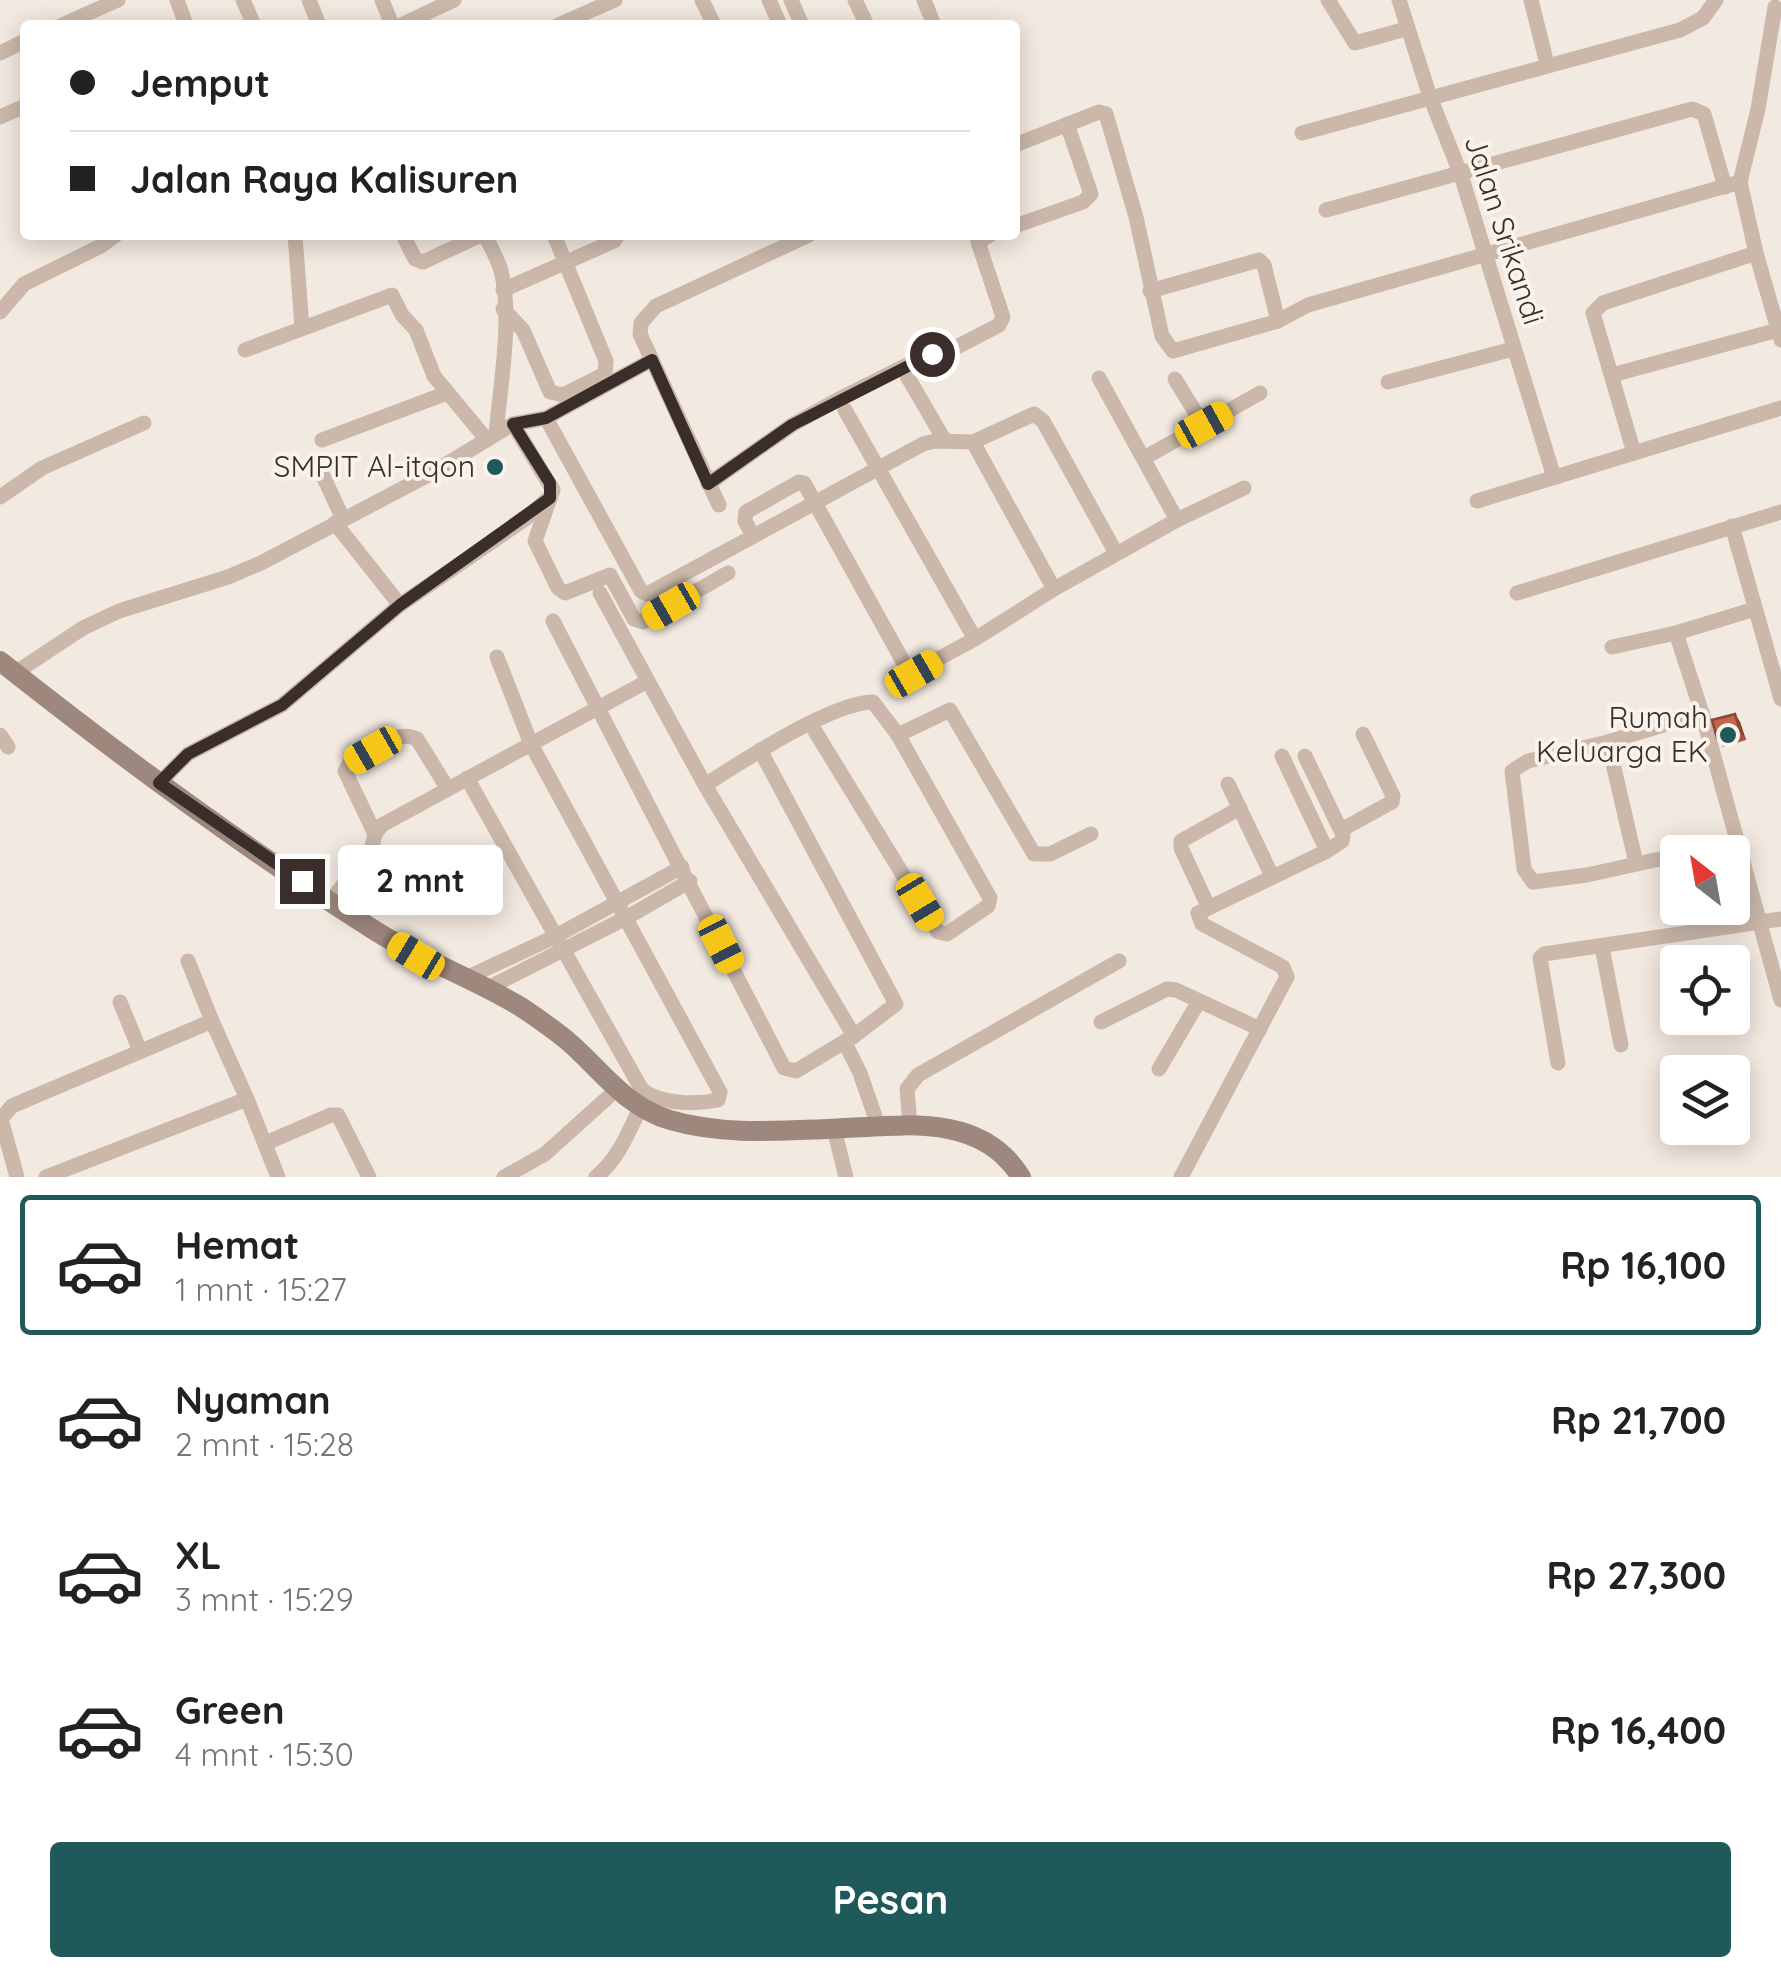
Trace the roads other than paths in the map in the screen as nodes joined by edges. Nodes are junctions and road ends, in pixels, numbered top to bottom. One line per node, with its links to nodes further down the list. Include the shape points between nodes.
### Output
1 (118, 0): 10 (street)
2 (454, 0): 11 (street)
3 (615, 0): 8 (street)
4 (1328, 0): 13 (street, via 1352,41)
5 (1399, 0): 13 (street, Jalan Srikandi)
6 (1530, 0): 14 (street)
7 (1716, 0): 14 (street, via 1689,27)
8 (587, 5): 12 (street)
9 (1775, 7): 20 (street, via 1758,108)
10 (73, 20)
11 (412, 20)
12 (565, 20)
13 (1406, 28): 15 (street, Jalan Srikandi)
14 (1547, 64): 15 (street)
15 (1430, 97): 17 (street); 19 (street, Jalan Srikandi)
16 (1066, 124): 18 (street); 22 (street, via 1090,194); 36 (street, via 1106,114)
17 (1302, 133)
18 (1020, 143)
19 (1461, 174): 20 (street, via 1697,109); 21 (street); 33 (street, Jalan Srikandi)
20 (1732, 185): 32 (street); 33 (street)
21 (1326, 210)
22 (1020, 224)
23 (109, 240): 38 (street, via 24,284)
24 (295, 240): 40 (street)
25 (406, 240): 26 (street, via 423,262)
26 (472, 240)
27 (486, 240): 35 (street)
28 (556, 240): 34 (street)
29 (614, 240): 34 (street)
30 (797, 240): 44 (street, via 647,313 640,334)
31 (978, 240): 67 (street, via 1002,321 808,416)
32 (1756, 253): 41 (street); 46 (street, via 1604,302 1594,320)
33 (1486, 255): 39 (street, via 1308,305); 42 (street, Jalan Srikandi)
34 (566, 263): 35 (street); 37 (street, via 606,374 563,395 550,392 523,330)
35 (503, 290): 37 (street)
36 (1150, 291): 39 (street, via 1173,351); 39 (street, via 1260,260)
37 (503, 309): 58 (street)
38 (0, 312)
39 (1278, 321)
40 (302, 328): 43 (street); 50 (street, via 392,295)
41 (1779, 335): 46 (street)
42 (1512, 348): 49 (street); 66 (street, Jalan Srikandi)
43 (245, 350)
44 (652, 360): 54 (street); 67 (street)
45 (906, 376): 60 (street)
46 (1612, 376): 62 (street)
47 (1098, 378): 63 (street)
48 (1175, 379): 57 (street)
49 (1388, 382)
50 (448, 393): 58 (street); 59 (street)
51 (1260, 394): 57 (street)
52 (845, 410): 65 (street)
53 (1780, 413): 62 (street)
54 (546, 418): 56 (street); 78 (street, via 641,591 653,592)
55 (144, 423): 69 (street, via 42,468)
56 (513, 424): 58 (street); 70 (street, via 550,483)
57 (1204, 425): 63 (street)
58 (491, 437): 76 (street)
59 (322, 440)
60 (945, 441): 61 (street); 65 (street, via 923,444)
61 (973, 442): 79 (street, via 1038,416); 81 (street)
62 (1634, 452): 66 (street)
63 (1144, 458): 75 (street)
64 (318, 465): 76 (street)
65 (880, 467): 71 (street); 88 (street)
66 (1554, 477): 72 (street)
67 (708, 484): 73 (street)
68 (1244, 488): 75 (street)
69 (0, 497)
70 (550, 498): 80 (street, via 536,541 565,594 610,575 634,618 643,622); 84 (street)
71 (815, 501): 78 (street); 78 (street, via 801,482 749,510 744,517); 88 (street, via 906,670 914,674)
72 (1476, 501)
73 (720, 505)
74 (1781, 512): 77 (street)
75 (1177, 520): 79 (street)
76 (339, 521): 84 (street); 91 (street, via 261,563 119,611)
77 (1732, 526): 83 (street); 85 (street)
78 (753, 536)
79 (1116, 553): 81 (street)
80 (728, 573)
81 (1054, 590): 88 (street)
82 (600, 592): 92 (street)
83 (1517, 593)
84 (400, 605): 105 (street, via 282,705 188,754)
85 (1755, 609): 87 (street); 93 (street)
86 (553, 621): 94 (street)
87 (1676, 633): 89 (street); 95 (street)
88 (975, 640)
89 (1612, 647)
90 (497, 657): 100 (street)
91 (8, 666): 105 (main road)
92 (648, 682): 94 (street); 107 (street)
93 (1781, 699)
94 (597, 708): 100 (street); 117 (street)
95 (1702, 713): 99 (street); 113 (street)
96 (810, 723): 98 (street, via 873,702); 98 (street, via 938,932 946,934 990,898); 101 (street)
97 (1363, 734): 110 (street, via 1392,802)
98 (898, 735): 112 (street, via 950,710 1034,854 1050,854)
99 (1608, 742): 116 (street); 116 (street, via 1512,770 1524,869 1536,883)
100 (531, 744): 104 (street); 122 (street)
101 (760, 750): 107 (street); 137 (street, via 895,1000 895,1007)
102 (1282, 756): 114 (street)
103 (1305, 756): 110 (street)
104 (468, 778): 108 (street); 125 (street)
105 (159, 783): 120 (main road)
106 (1228, 784): 109 (street)
107 (706, 785): 137 (street)
108 (448, 789): 111 (street); 111 (street, via 408,735 349,764 348,782)
109 (1240, 808): 118 (street); 121 (street, via 1182,841)
110 (1341, 830): 114 (street, via 1342,841)
111 (375, 834): 120 (street, via 371,851)
112 (1091, 834)
113 (1736, 835)
114 (1327, 851): 118 (street)
115 (1660, 858): 116 (street)
116 (1636, 862)
117 (686, 874): 122 (street); 137 (street, via 784,1068 796,1071)
118 (1272, 876): 121 (street)
119 (1750, 889): 124 (street)
120 (331, 900): 129 (main road, via 416,956)
121 (1208, 906): 136 (street, via 1198,912 1202,924 1286,971)
122 (622, 911): 125 (street); 125 (street, via 718,1100 652,1098 642,1090)
123 (1781, 920): 124 (street)
124 (1759, 923): 126 (street); 132 (street)
125 (558, 945): 129 (street); 130 (street)
126 (1602, 946): 138 (street); 140 (street, via 1540,958)
127 (188, 960): 134 (street)
128 (1119, 961): 146 (street, via 918,1076 907,1089)
129 (466, 978): 130 (main road)
130 (488, 988): 142 (main road, via 569,1042)
131 (1199, 1000): 135 (street, via 1167,989); 136 (street); 141 (street)
132 (1781, 1000)
133 (120, 1002): 139 (street)
134 (212, 1021): 139 (street); 143 (street)
135 (1101, 1022)
136 (1260, 1028): 158 (street)
137 (850, 1040): 145 (street)
138 (1620, 1044)
139 (140, 1051): 151 (street, via 3,1113)
140 (1558, 1063)
141 (1159, 1069)
142 (616, 1090): 144 (main road); 154 (street, via 545,1154)
143 (247, 1098): 148 (street); 152 (street)
144 (641, 1106): 147 (main road, via 702,1128); 149 (street)
145 (878, 1125): 146 (main road); 147 (main road)
146 (910, 1125): 157 (main road, via 980,1138)
147 (834, 1129): 156 (street)
148 (266, 1143): 150 (street); 153 (street, via 338,1115)
149 (615, 1171): 155 (street)
150 (272, 1175)
151 (18, 1177)
152 (46, 1177)
153 (369, 1177)
154 (504, 1177)
155 (596, 1177)
156 (846, 1177)
157 (1021, 1177)
158 (1181, 1177)

